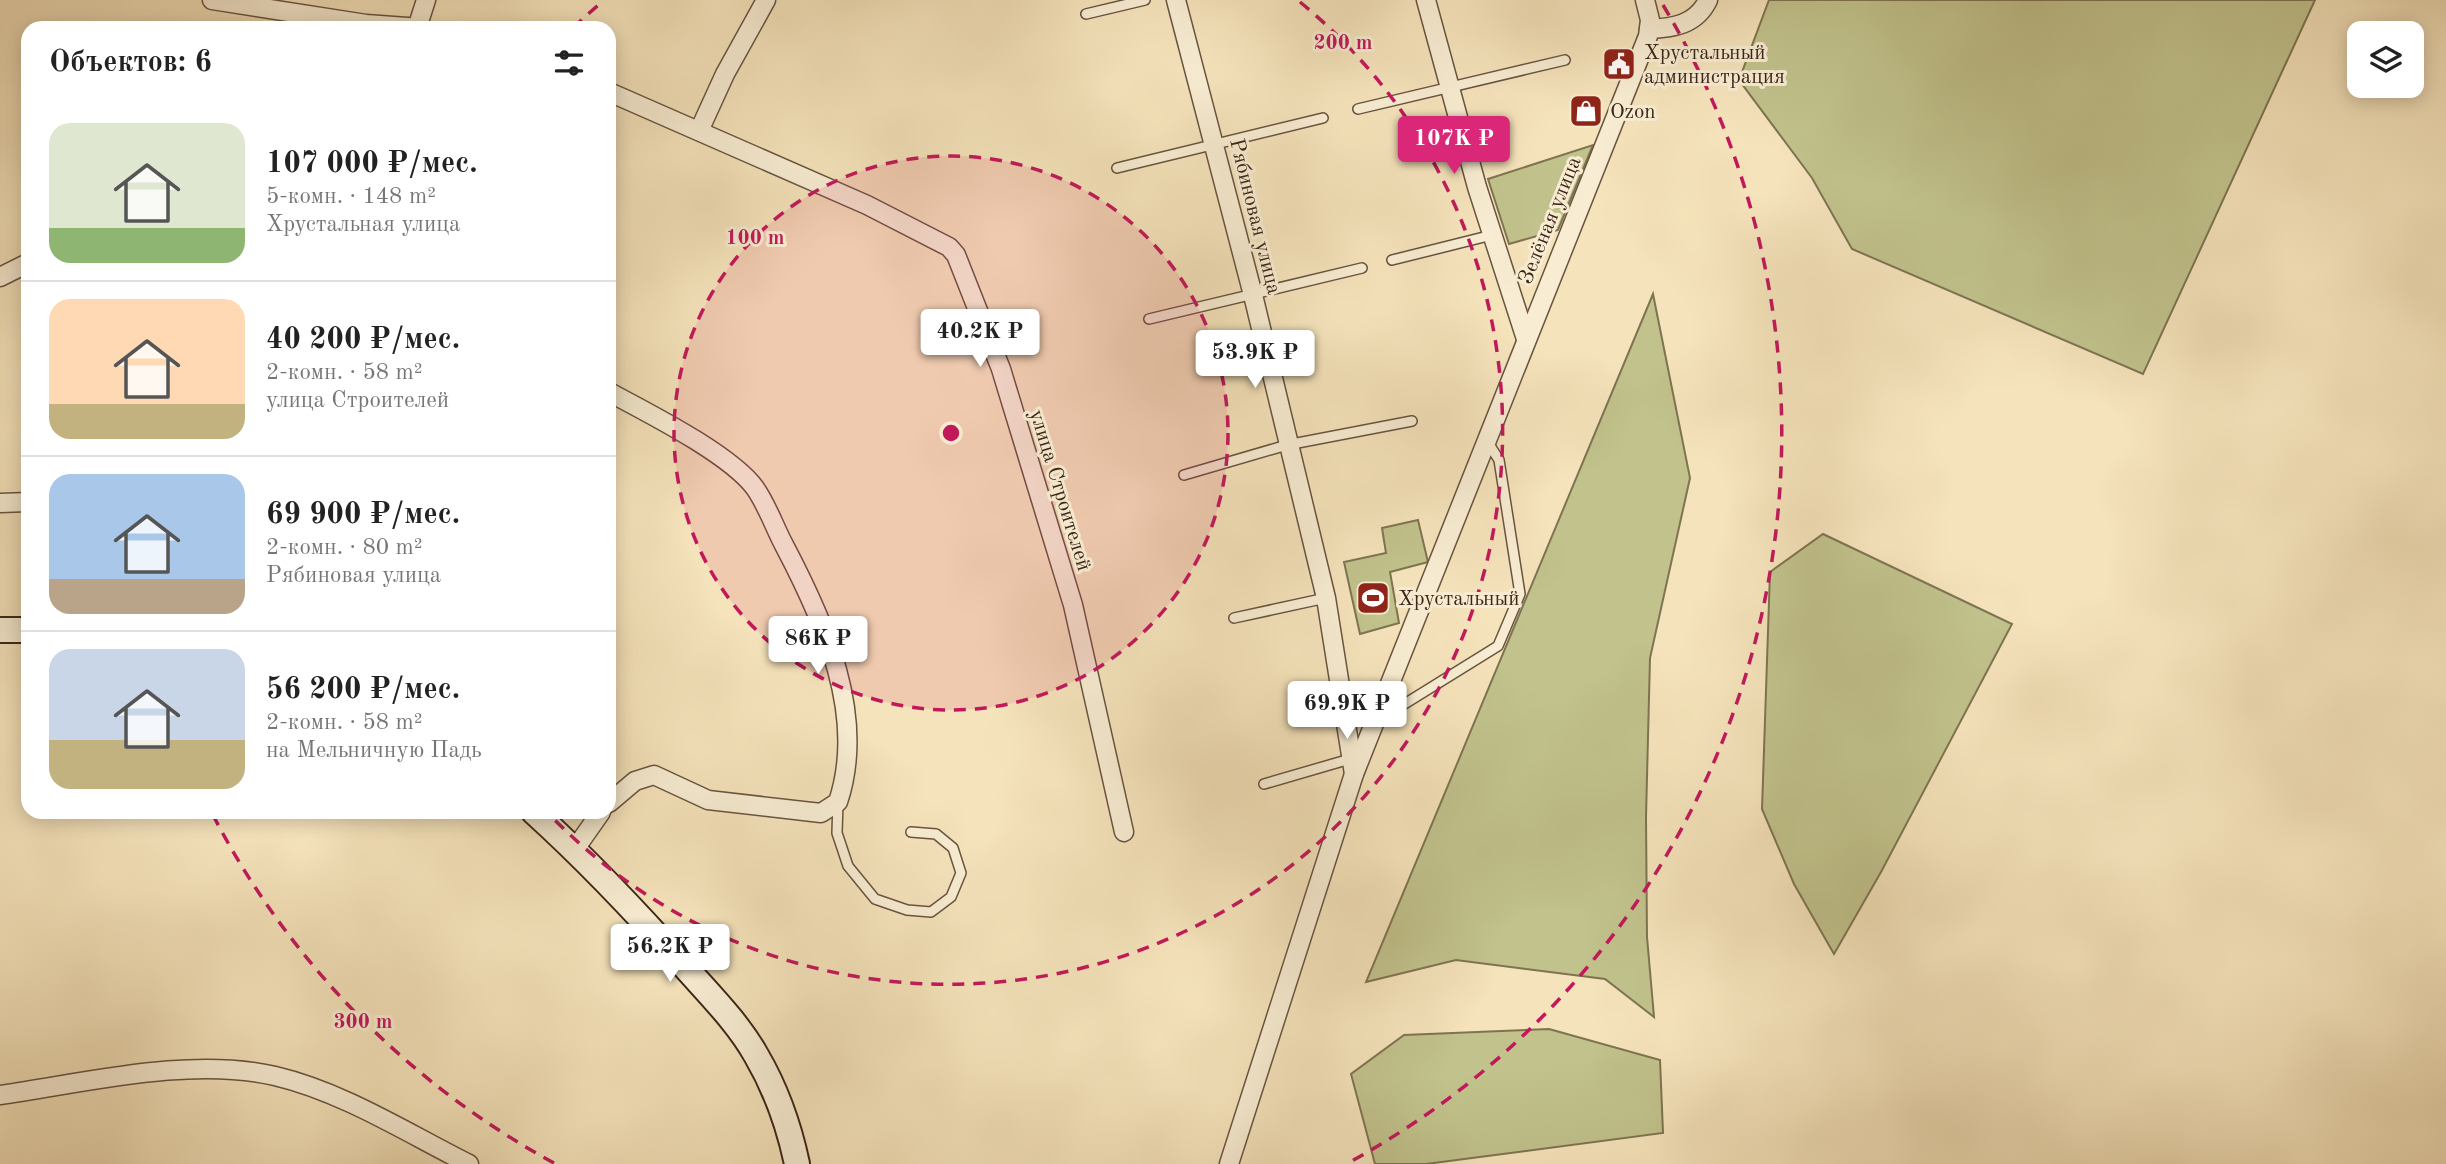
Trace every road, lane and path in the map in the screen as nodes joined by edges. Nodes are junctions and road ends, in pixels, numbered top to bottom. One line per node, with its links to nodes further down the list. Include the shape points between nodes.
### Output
1 (212, 0): 10 (street)
2 (426, 0): 11 (street)
3 (766, 0): 18 (street)
4 (1145, 0): 9 (lane)
5 (1176, 0): 19 (street, Рябиновая улица)
6 (1426, 0): 14 (street)
7 (1645, 0): 12 (street, Зелёная улица)
8 (1708, 0): 12 (street, via 1692,20 1678,27)
9 (1086, 14)
10 (347, 21)
11 (420, 21)
12 (1649, 29): 28 (street, Зелёная улица)
13 (1565, 60): 14 (lane)
14 (1448, 86): 16 (lane); 21 (street)
15 (616, 95): 18 (street, улица Строителей)
16 (1358, 109)
17 (1323, 118): 19 (lane)
18 (699, 131): 48 (street, улица Строителей, via 867,205 949,247 956,255 1001,369 1073,606)
19 (1214, 144): 20 (lane); 26 (street, Рябиновая улица)
20 (1117, 168)
21 (1492, 235): 22 (lane); 28 (street)
22 (1391, 260)
23 (21, 266): 25 (street)
24 (1362, 268): 26 (lane)
25 (0, 277)
26 (1253, 295): 27 (lane); 32 (street, Рябиновая улица)
27 (1149, 319)
28 (1526, 339): 31 (street, Зелёная улица)
29 (616, 397): 44 (street, via 708,448 754,487 814,603 843,692 846,760)
30 (1412, 421): 32 (lane)
31 (1486, 440): 40 (street, Зелёная улица); 40 (lane, via 1499,460 1520,594 1498,646 1398,708)
32 (1287, 445): 33 (lane); 36 (street, Рябиновая улица)
33 (1184, 475)
34 (21, 502): 35 (street)
35 (0, 503)
36 (1326, 598): 37 (lane); 41 (street, Рябиновая улица)
37 (1234, 618)
38 (0, 630): 39 (street)
39 (21, 630)
40 (1377, 716): 41 (street, Зелёная улица)
41 (1352, 766): 42 (lane); 53 (street, Зелёная улица)
42 (1264, 785)
43 (616, 797): 44 (street, via 635,781 654,775 708,800 821,813)
44 (838, 802): 47 (lane, via 837,833 848,866 875,899 931,912 951,897 961,873 953,848 936,834)
45 (542, 819): 49 (street)
46 (596, 819): 49 (street)
47 (911, 832)
48 (1124, 832)
49 (575, 849): 52 (street, via 719,1004 755,1052 775,1091)
50 (0, 1095): 51 (street, via 148,1073 216,1069 275,1076 365,1111)
51 (469, 1164)
52 (797, 1164)
53 (1229, 1164)

